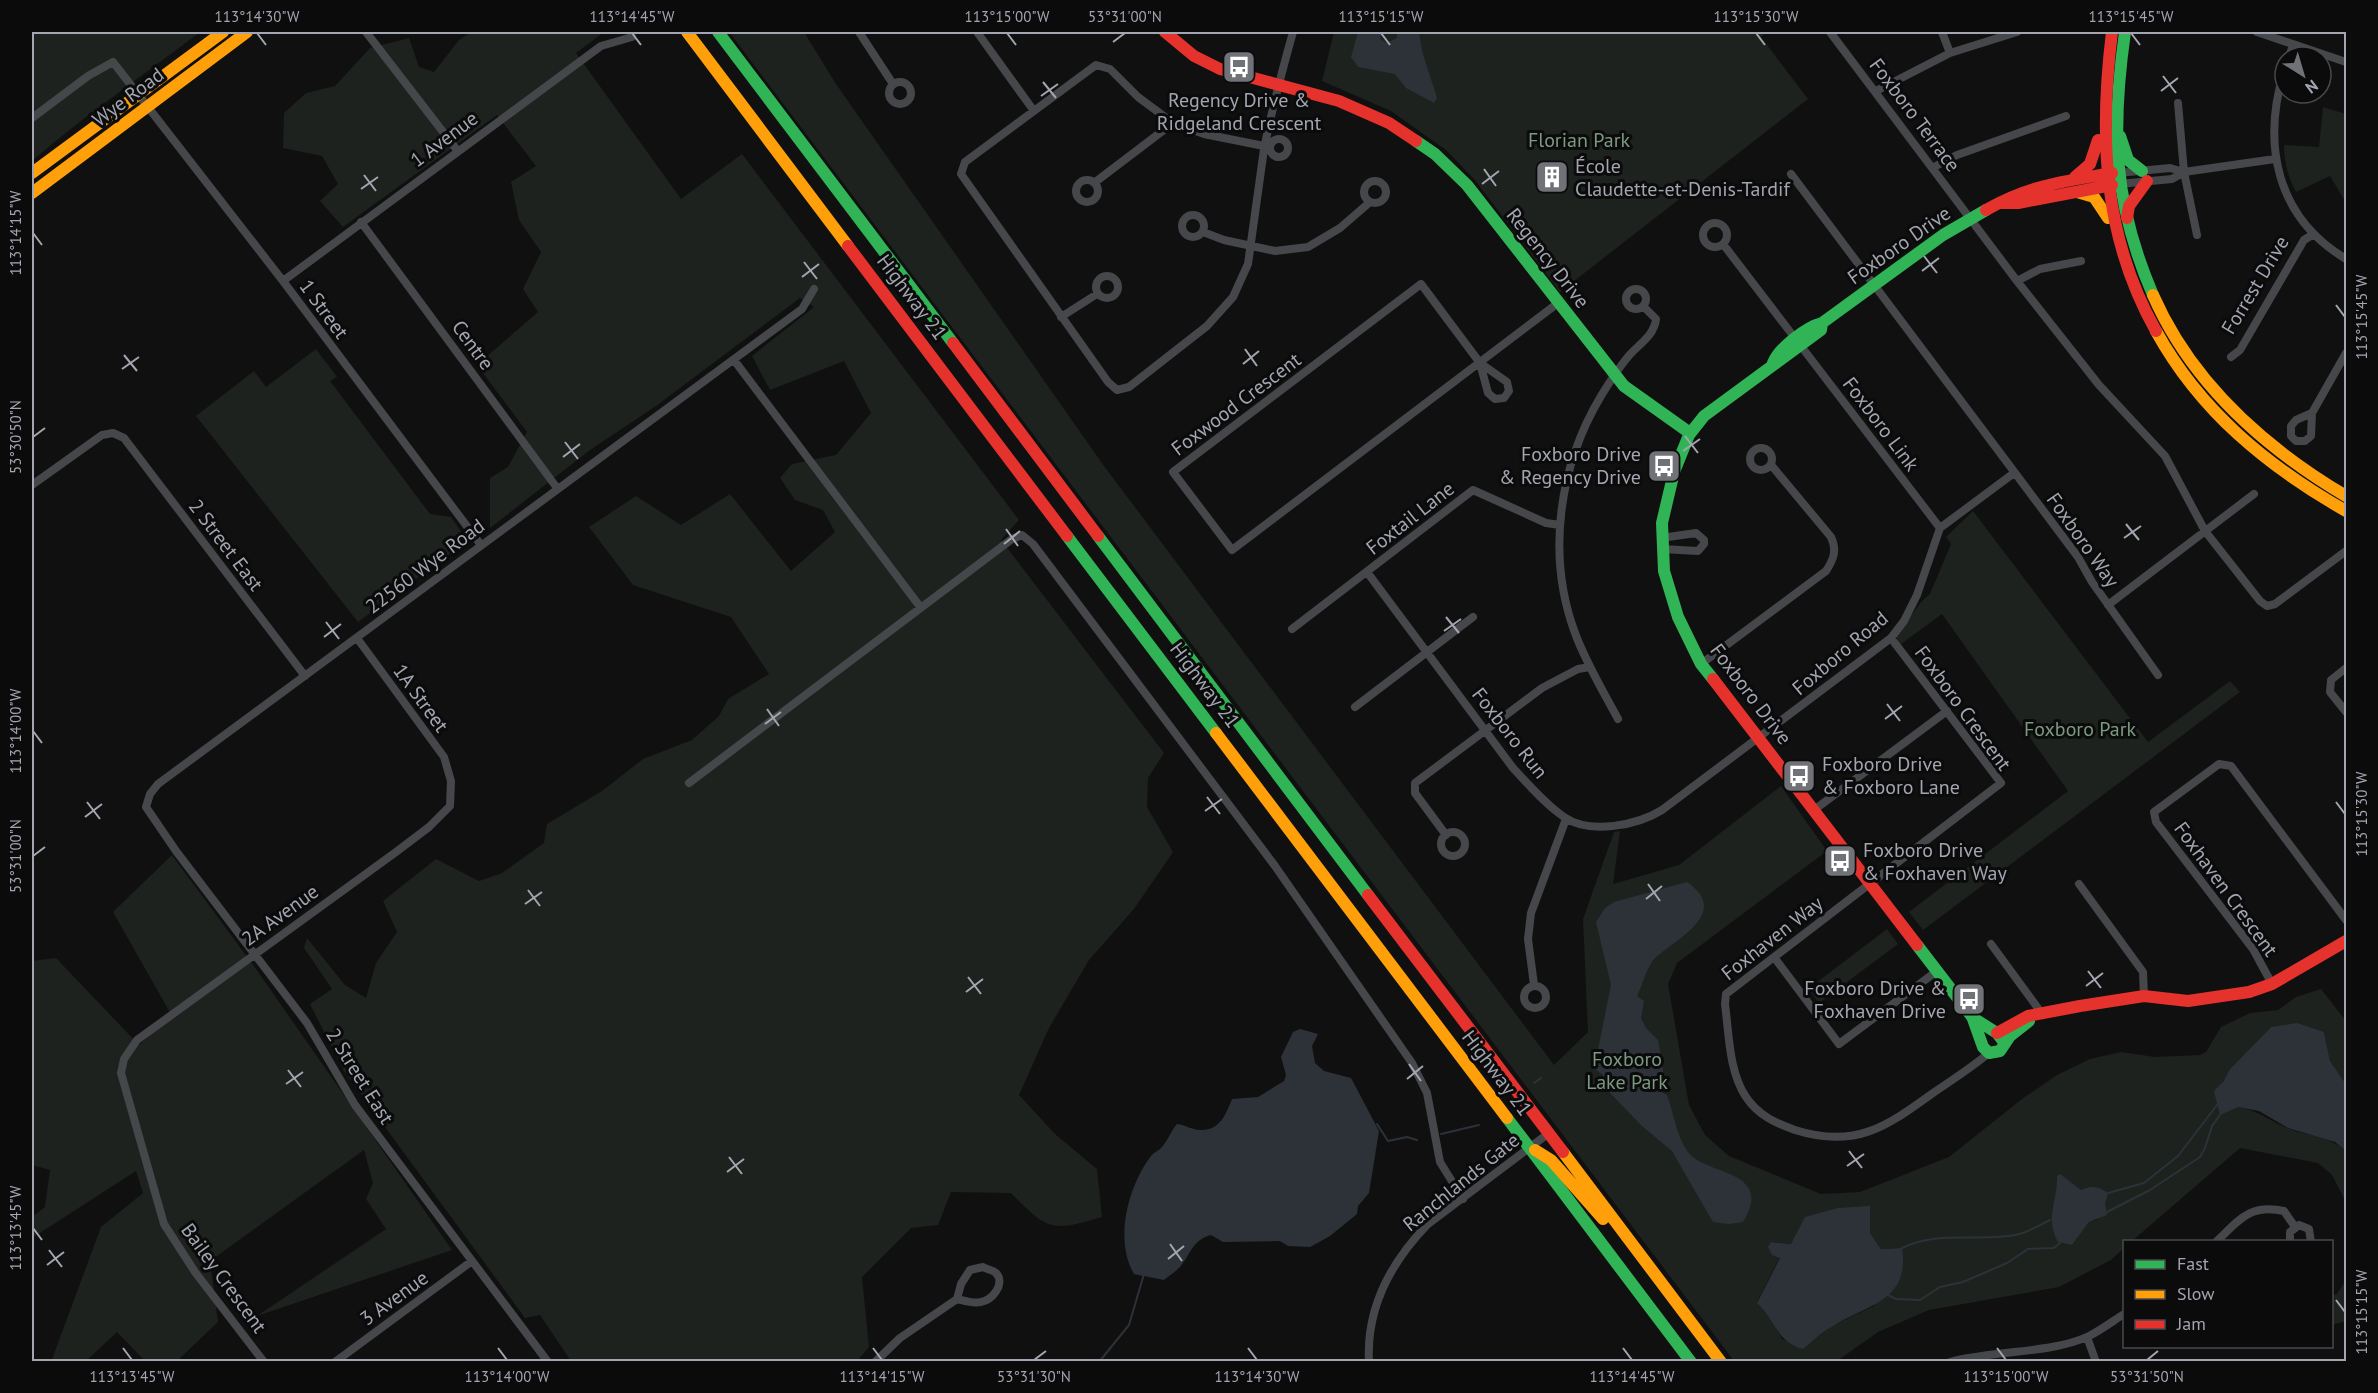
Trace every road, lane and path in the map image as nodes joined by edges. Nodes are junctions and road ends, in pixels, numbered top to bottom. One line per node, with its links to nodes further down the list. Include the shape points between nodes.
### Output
1 (223, 32): 22 (main road, Wye Road)
2 (247, 32): 25 (main road, Wye Road)
3 (366, 32): 33 (street)
4 (687, 32): 125 (main road, Highway 21)
5 (718, 32): 124 (main road, Highway 21)
6 (859, 32): 19 (street)
7 (977, 32): 26 (street)
8 (1165, 32): 20 (main road, Regency Drive, via 1194,56 1220,69)
9 (1291, 32): 20 (street)
10 (1830, 32): 21 (street, Foxboro Terrace)
11 (1942, 32): 18 (street)
12 (2017, 32): 18 (street)
13 (2112, 32): 30 (main road)
14 (2125, 32): 27 (main road)
15 (2257, 32): 17 (street)
16 (632, 37): 33 (street, 1 Avenue, via 601,46)
17 (2292, 45)
18 (1950, 53): 21 (street)
19 (893, 84)
20 (1277, 85): 32 (street); 62 (main road, Regency Drive, via 1339,100 1389,123 1435,154 1467,185)
21 (1876, 91): 35 (street, Foxboro Terrace)
22 (138, 94): 25 (street, 1 Street); 29 (street, 1 Street, via 113,62); 37 (main road, Wye Road)
23 (2178, 103): 36 (street)
24 (2278, 105): 34 (street, Forrest Drive)
25 (149, 106): 44 (main road, Wye Road); 57 (street, 1 Street)
26 (1034, 111): 31 (street, via 1096,65 1102,65); 64 (street, via 965,162 961,174)
27 (2115, 115): 39 (main road, via 2126,157); 40 (main road)
28 (2066, 116): 35 (street)
29 (32, 118)
30 (2101, 121): 41 (main road); 43 (main road, via 2095,155)
31 (1173, 123): 32 (street); 42 (street)
32 (1267, 147): 53 (street)
33 (458, 150): 47 (street, 1 Avenue)
34 (2275, 159): 36 (street); 52 (street, Forrest Drive, via 2285,188)
35 (1934, 167): 46 (street, Foxboro Terrace)
36 (2184, 172): 39 (street, via 2170,168); 51 (street)
37 (32, 173)
38 (1791, 174): 59 (street, Foxboro Way)
39 (2145, 176): 40 (street); 48 (main road, via 2129,206)
40 (2119, 179): 41 (main road, Foxboro Drive); 48 (main road)
41 (2105, 180): 43 (main road, Foxboro Drive); 49 (main road)
42 (1094, 183)
43 (2072, 185): 46 (main road, Foxboro Drive, via 2014,194); 49 (main road, via 2094,197)
44 (32, 194)
45 (1370, 202): 53 (street, via 1341,228 1308,248 1284,252)
46 (1972, 218): 58 (street); 59 (main road, Foxboro Drive, via 1942,235)
47 (362, 222): 57 (street, 1 Avenue); 76 (street, Centre)
48 (2127, 225): 78 (main road, via 2143,274 2164,319 2206,381 2271,446 2300,469)
49 (2113, 227): 79 (main road, via 2150,322 2209,407 2272,464)
50 (1203, 232): 53 (street)
51 (2197, 235)
52 (2312, 235): 55 (street, Forrest Drive); 67 (street, Forrest Drive, via 2304,240 2240,350)
53 (1249, 244): 64 (street, via 1248,264 1233,297 1207,326 1129,387 1112,387)
54 (1723, 244): 65 (street, Foxboro Link)
55 (2346, 259)
56 (2081, 261): 58 (street, via 2040,269)
57 (283, 281): 83 (street, 1 Street)
58 (2017, 281): 82 (street, via 2099,385 2165,456)
59 (1874, 286): 65 (main road, Foxboro Drive, via 1822,323 1821,330); 74 (street, Foxboro Way)
60 (814, 289): 68 (street, 22560 Wye Road, via 802,309)
61 (1097, 294): 64 (street)
62 (1558, 303): 69 (street, Foxwood Crescent); 70 (main road, Regency Drive)
63 (1643, 306): 70 (street, via 1656,320 1655,330)
64 (1061, 317)
65 (1798, 343): 72 (main road, Foxboro Drive, via 1782,360 1704,416); 81 (street, Foxboro Link)
66 (2346, 353): 71 (street)
67 (2231, 357)
68 (734, 360): 76 (street, 22560 Wye Road); 87 (street)
69 (1480, 363): 69 (street, Foxwood Crescent, via 1232,550 1173,472 1421,284)
70 (1614, 375): 72 (main road, Regency Drive); 80 (street, via 1573,455)
71 (2312, 413)
72 (1693, 435): 93 (main road, Foxboro Drive, via 1680,450 1665,497 1661,544 1665,584 1673,610)
73 (1772, 466): 93 (street, via 1831,537 1834,559 1826,571)
74 (2014, 473): 81 (street); 86 (street, Foxboro Way, via 2078,557)
75 (32, 485): 97 (street, 2 Street East, via 95,438 120,435)
76 (557, 488): 83 (street, 22560 Wye Road)
77 (2254, 494): 82 (street, Foxboro Way)
78 (2346, 496)
79 (2346, 511)
80 (1560, 525): 85 (street, Foxtail Lane, via 1546,523 1473,490); 94 (street, via 1561,569 1569,612)
81 (1940, 528): 91 (street, Foxboro Road, via 1917,595)
82 (2205, 531): 84 (street, via 2267,606); 86 (street, Foxboro Way)
83 (481, 545): 90 (street, 22560 Wye Road)
84 (2346, 551)
85 (1367, 572): 89 (street, Foxtail Lane); 92 (street, Foxboro Run)
86 (2108, 605): 96 (street)
87 (921, 608): 105 (street); 126 (street, via 1012,539 1022,535 1033,544 1275,866 1399,1043 1427,1093 1440,1162)
88 (1473, 617): 92 (street)
89 (1292, 629)
90 (357, 638): 97 (street, 22560 Wye Road); 104 (street, 1A Street, via 444,757)
91 (1891, 638): 99 (street, Foxboro Crescent); 103 (street, Foxboro Road)
92 (1428, 652): 98 (street); 102 (street, Foxboro Run)
93 (1701, 664): 103 (main road, Foxboro Drive)
94 (1590, 667): 101 (street); 102 (street, via 1542,688)
95 (2346, 668): 100 (street, via 2331,680 2330,692)
96 (2158, 675)
97 (304, 676): 106 (street, 22560 Wye Road, via 158,784)
98 (1355, 707)
99 (1947, 711): 107 (street); 110 (street, Foxboro Crescent, via 2001,783)
100 (2346, 712)
101 (1618, 719)
102 (1485, 730): 108 (street, Foxboro Run, via 1513,768); 109 (street, via 1414,783 1415,793)
103 (1759, 738): 107 (main road, Foxboro Drive); 108 (street, via 1645,820 1604,826)
104 (451, 781): 115 (street, 2A Avenue, via 450,806 429,827)
105 (689, 783)
106 (146, 807): 115 (street, 2 Street East)
107 (1814, 810): 110 (main road, Foxboro Drive)
108 (1566, 819): 119 (street, via 1531,913 1528,939)
109 (1446, 835)
110 (1870, 883): 116 (street, Foxhaven Way); 117 (main road, Foxboro Drive)
111 (2079, 884): 120 (street, via 2143,972)
112 (2346, 920): 118 (street, Foxhaven Crescent, via 2231,766 2219,764 2154,812 2156,822 2253,949)
113 (2346, 941): 118 (main road)
114 (1991, 945): 121 (street)
115 (255, 954): 123 (street, 2A Avenue, via 137,1040 124,1059); 132 (street, 2 Street East, via 308,1023 355,1105)
116 (1774, 957): 117 (street, via 1839,1044); 122 (street, Foxhaven Way, via 1732,988 1726,994 1725,1004 1736,1076 1746,1097 1770,1120 1803,1132 1837,1137 1858,1135 1898,1119 1971,1066)
117 (1937, 971): 122 (main road, Foxboro Drive)
118 (2272, 984): 120 (main road, via 2210,999)
119 (1534, 985)
120 (2144, 996): 121 (main road)
121 (2040, 1015): 122 (main road, via 2018,1020)
122 (1991, 1041)
123 (122, 1073): 136 (street, Bailey Crescent, via 164,1224 195,1272)
124 (1549, 1133): 125 (street, Ranchlands Gate); 131 (main road, Highway 21)
125 (1529, 1148): 126 (street, Ranchlands Gate); 131 (main road, via 1551,1160); 141 (main road, Highway 21)
126 (1463, 1199): 140 (street, Ranchlands Gate, via 1428,1224 1396,1262 1373,1315)
127 (2295, 1227): 128 (street, via 2284,1211 2268,1208 2250,1212); 129 (street); 130 (street, via 2309,1229)
128 (2218, 1240)
129 (2290, 1240)
130 (2311, 1240)
131 (1641, 1256): 142 (main road, Highway 21)
132 (472, 1261): 137 (street, 3 Avenue); 138 (street, 2 Street East)
133 (957, 1299): 133 (street, via 978,1303 989,1300 998,1289 999,1279 983,1267 970,1270); 139 (street, via 900,1338)
134 (2123, 1315): 135 (street)
135 (2087, 1337): 143 (street); 144 (street)
136 (264, 1362)
137 (335, 1362)
138 (548, 1362)
139 (874, 1362)
140 (1369, 1362)
141 (1691, 1362)
142 (1721, 1362)
143 (1950, 1362)
144 (2096, 1362)

